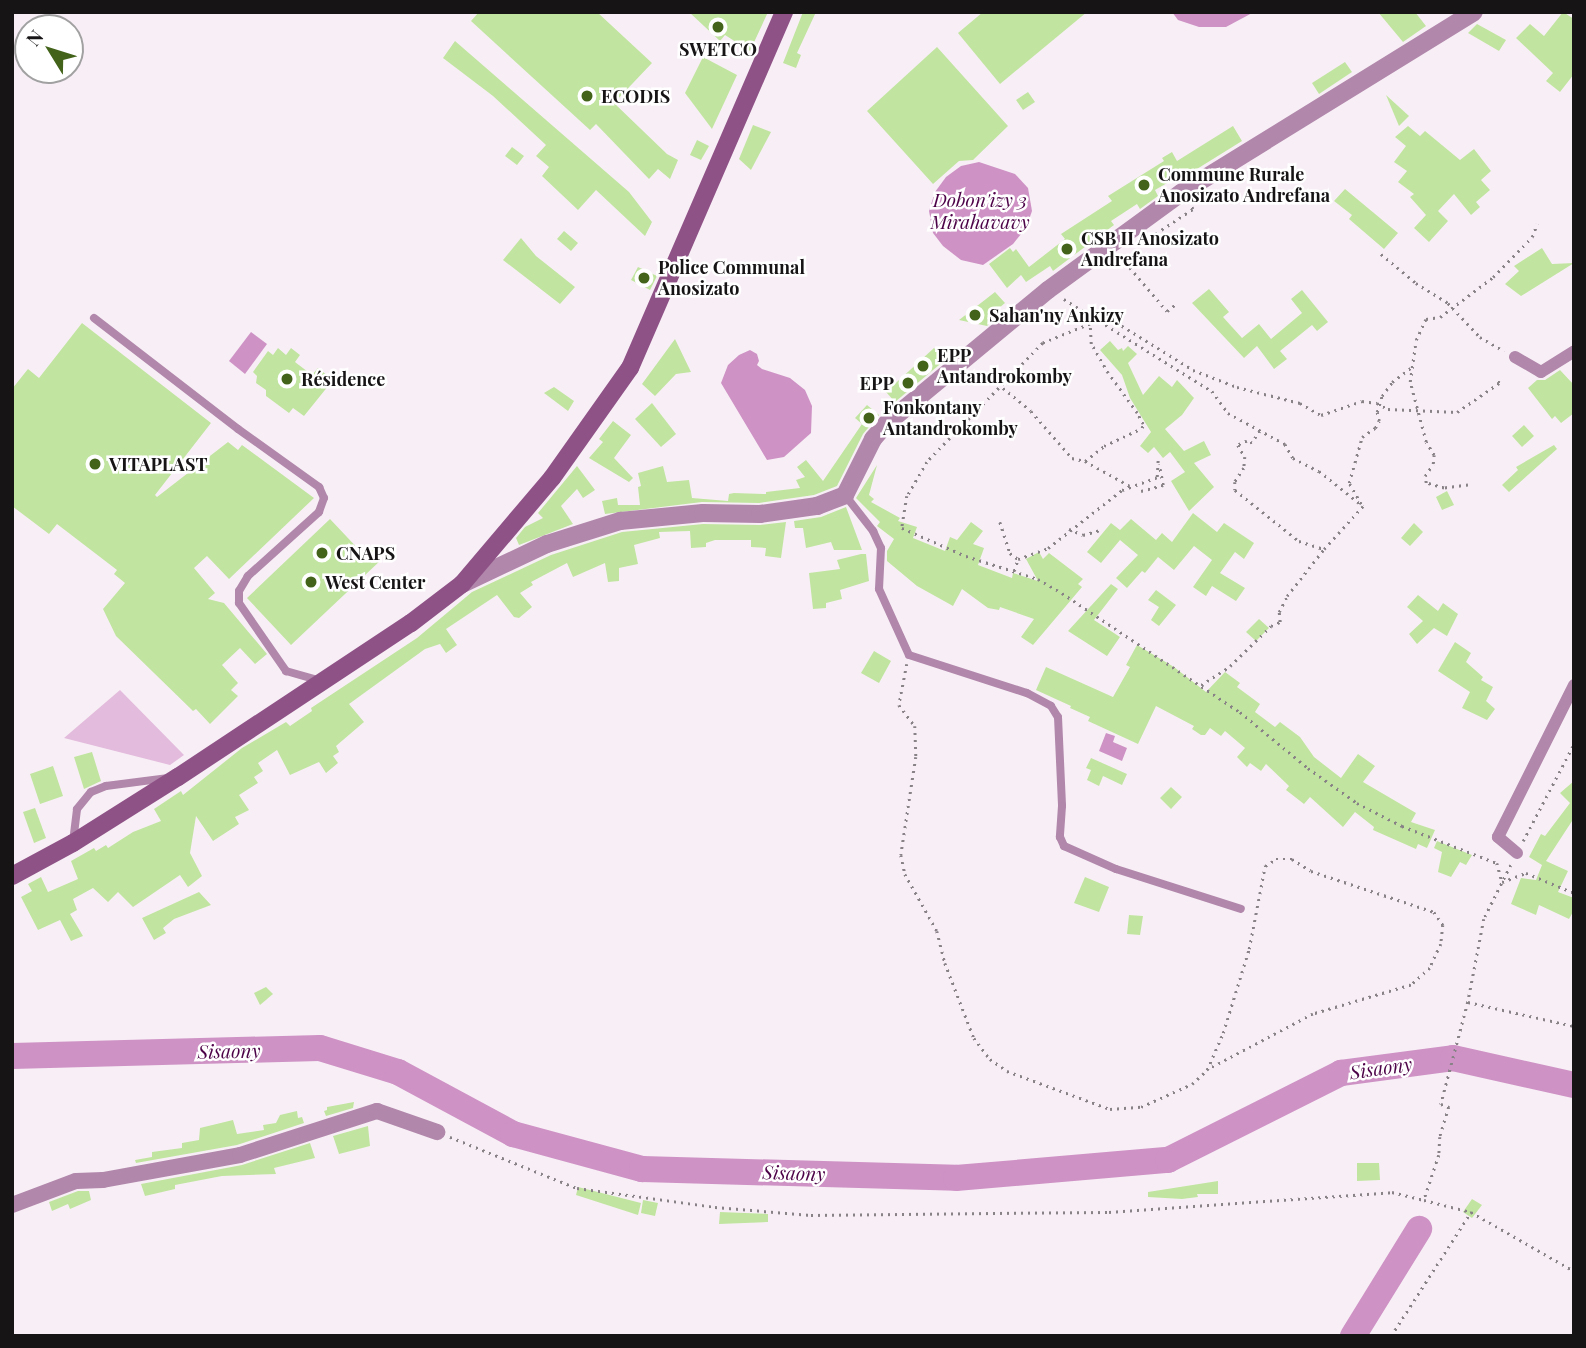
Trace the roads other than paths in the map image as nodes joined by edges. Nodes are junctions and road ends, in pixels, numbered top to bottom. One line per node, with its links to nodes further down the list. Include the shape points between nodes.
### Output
1 (784, 12): 7 (main road, via 630,368 552,478)
2 (1474, 12): 6 (street, via 1181,192 1048,290 886,424 873,439)
3 (94, 318): 8 (lane, via 319,487 324,498 319,512 248,576 239,603 286,671)
4 (1574, 351): 5 (street, via 1541,372)
5 (1515, 357)
6 (845, 495): 7 (street, via 817,506 760,514 703,513 620,522 547,544); 14 (lane, via 881,548 879,589 909,655 1027,693 1051,706 1058,717 1060,837 1064,846 1116,869)
7 (462, 584): 8 (main road)
8 (320, 681): 10 (main road)
9 (1574, 685): 12 (street, via 1498,837)
10 (178, 777): 11 (main road); 11 (lane, via 90,792 77,809)
11 (73, 843): 13 (main road)
12 (1517, 853)
13 (12, 876)
14 (1241, 909)
15 (437, 1132): 16 (street, via 377,1111 240,1155 76,1181)
16 (12, 1205)

